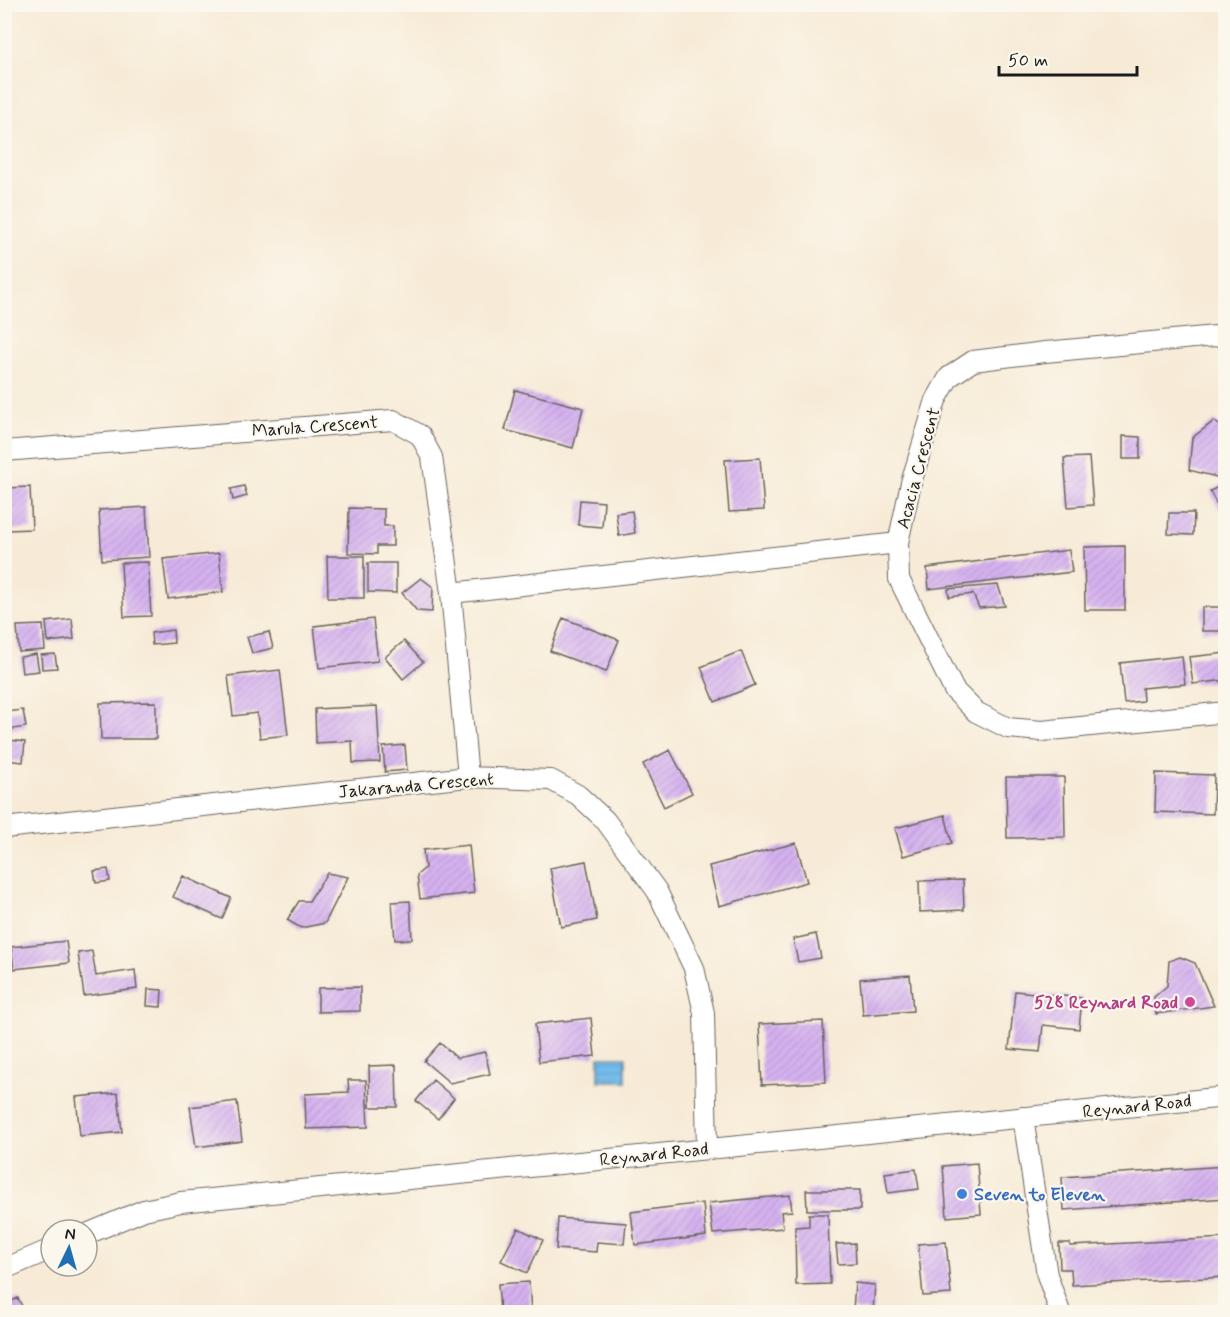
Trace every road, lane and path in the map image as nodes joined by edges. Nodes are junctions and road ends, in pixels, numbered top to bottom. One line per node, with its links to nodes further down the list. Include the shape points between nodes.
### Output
1 (1226, 335): 3 (street, Acacia Crescent, via 973,361 949,377 936,400)
2 (4, 451): 4 (street, Marula Crescent, via 393,420 420,435 432,457)
3 (898, 543): 4 (street); 5 (street, Acacia Crescent, via 899,579 954,690 976,712 1008,728 1042,731)
4 (451, 593): 6 (street, Marula Crescent)
5 (1226, 712)
6 (468, 777): 7 (street, Jakaranda Crescent); 10 (street, Jakaranda Crescent, via 551,780 578,795 605,820 657,891 694,968 704,1013)
7 (4, 828)
8 (1226, 1097): 9 (street, Reynard Road)
9 (1023, 1117): 10 (street, Reynard Road); 14 (street, via 1047,1275)
10 (707, 1149): 11 (street, Reynard Road, via 181,1202 144,1210)
11 (99, 1229)
12 (39, 1254): 13 (street)
13 (4, 1269)
14 (1060, 1312)

